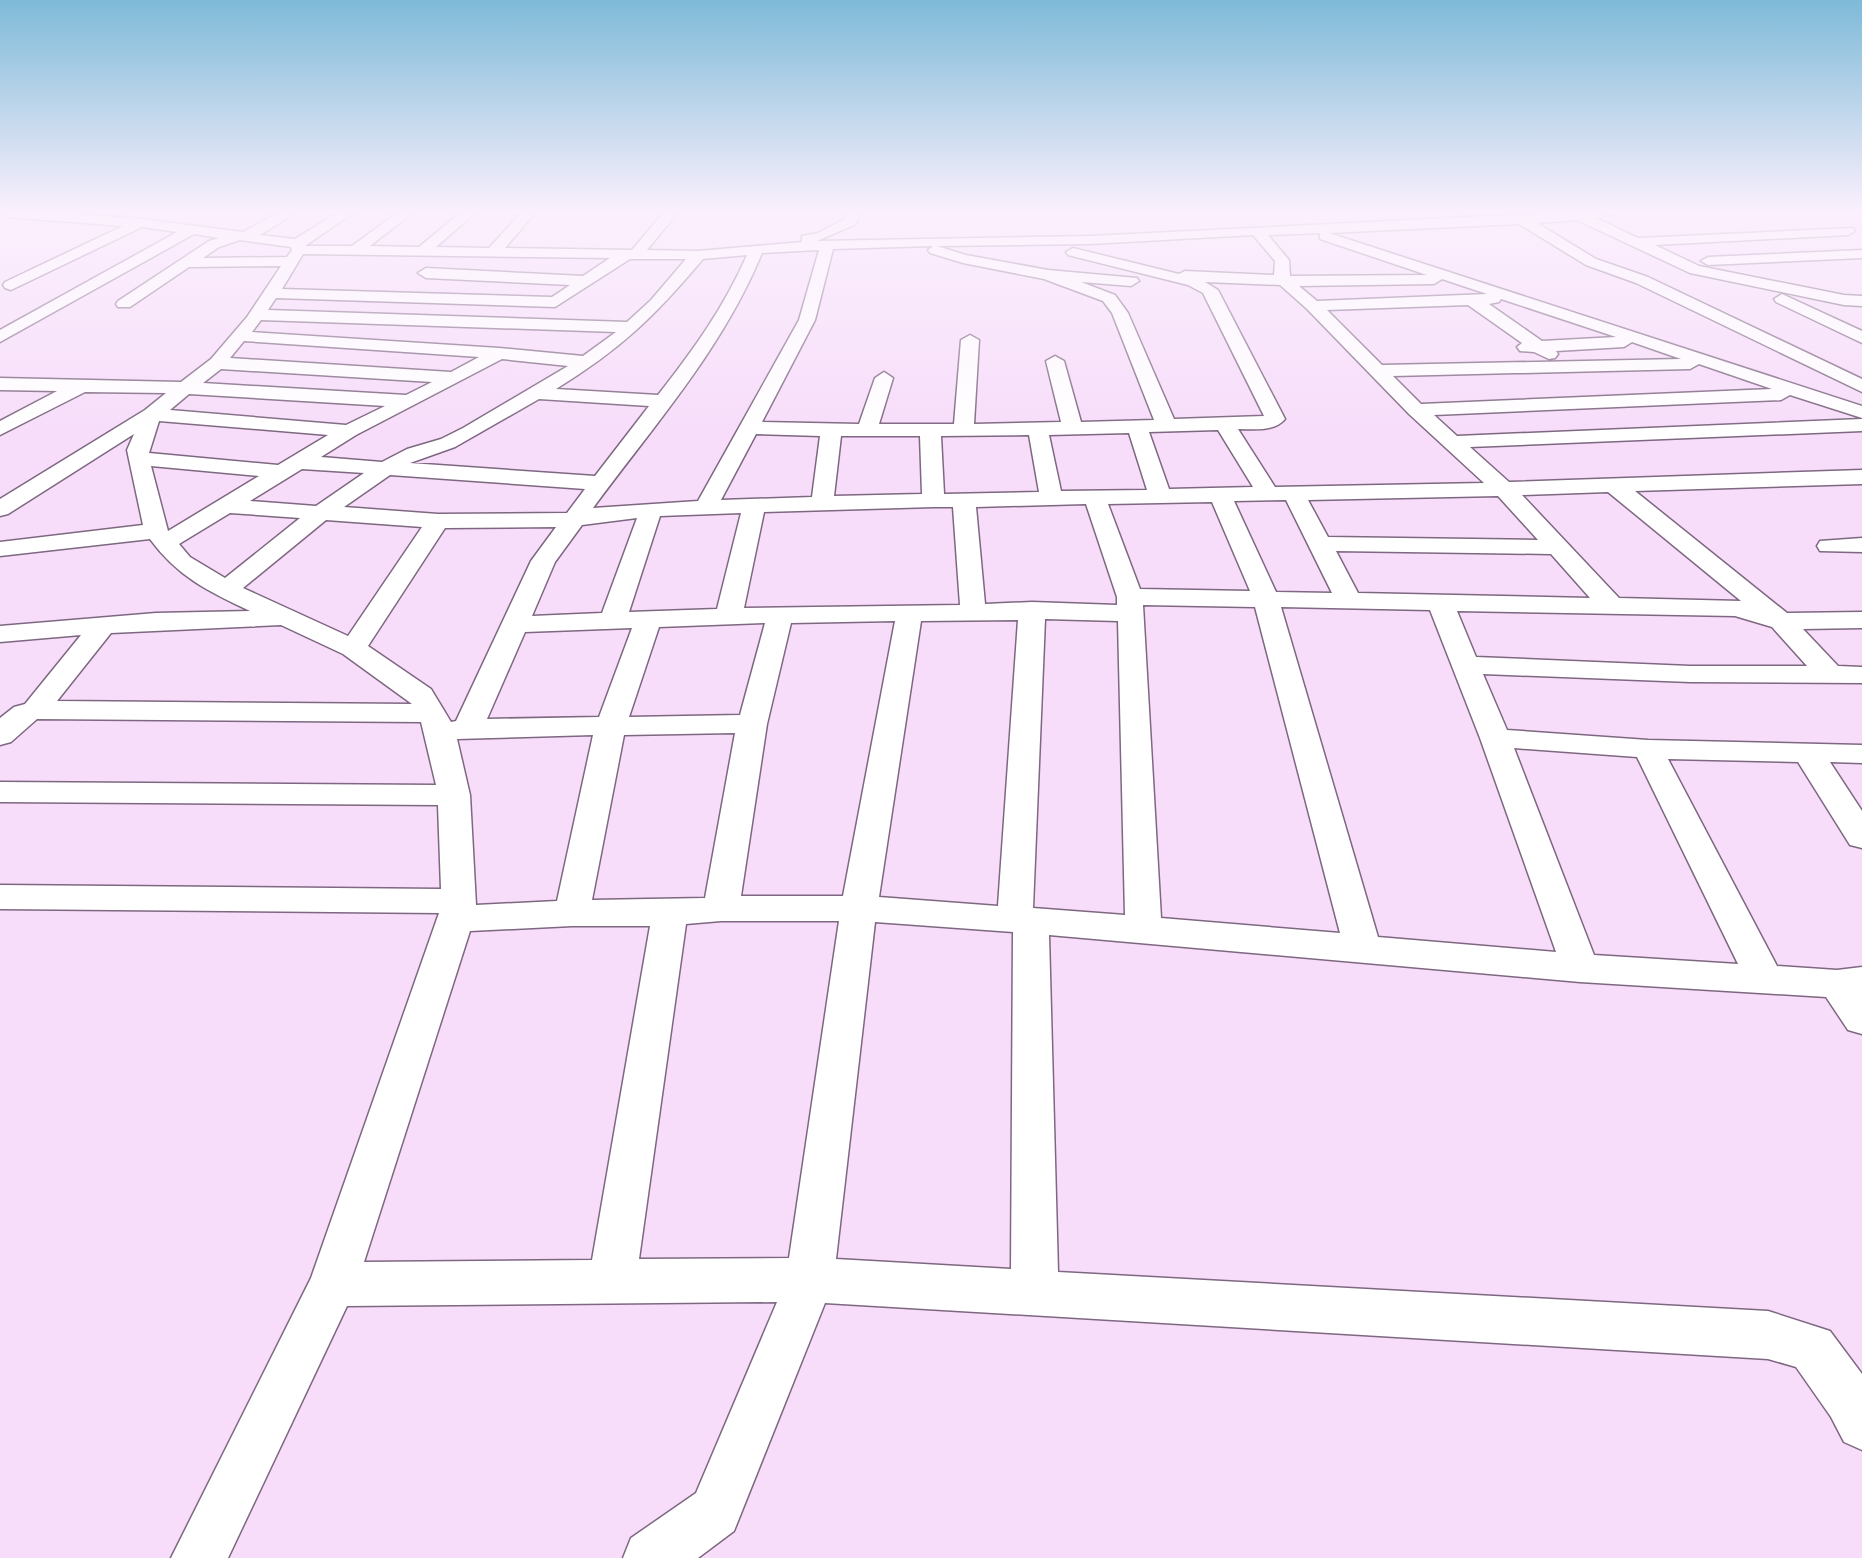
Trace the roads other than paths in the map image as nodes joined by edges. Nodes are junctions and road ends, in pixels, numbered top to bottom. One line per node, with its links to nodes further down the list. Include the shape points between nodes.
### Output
1 (93, 286): 30 (street)
2 (151, 286): 24 (street)
3 (276, 286): 42 (street)
4 (290, 286): 34 (street)
5 (300, 286): 27 (street)
6 (361, 286): 7 (street, via 555,302)
7 (580, 286)
8 (672, 286): 29 (street)
9 (741, 286): 55 (street, via 709,342)
10 (816, 286): 64 (street, via 807,320)
11 (1076, 286): 19 (street)
12 (1106, 286): 19 (street)
13 (1201, 286): 60 (street, via 1210,290 1275,419)
14 (1290, 286): 25 (street)
15 (1477, 286): 20 (street)
16 (1654, 286): 50 (street)
17 (1755, 286): 26 (street)
18 (1772, 286): 22 (street)
19 (1109, 298): 62 (street, via 1120,313)
20 (1515, 298): 21 (street); 33 (street)
21 (1472, 300): 25 (street); 35 (street)
22 (1844, 300): 23 (street); 26 (street)
23 (1862, 301)
24 (124, 304)
25 (1313, 306): 38 (street)
26 (1796, 306): 31 (street)
27 (395, 320): 28 (street); 34 (street)
28 (524, 326): 29 (street); 39 (street)
29 (628, 327): 41 (street)
30 (0, 337)
31 (1862, 338)
32 (970, 340): 68 (street)
33 (1643, 341): 35 (street); 43 (street)
34 (365, 344): 39 (street)
35 (1541, 346): 36 (street); 44 (street)
36 (1514, 347)
37 (1384, 350): 38 (street)
38 (1358, 351): 45 (street)
39 (492, 352): 41 (street); 46 (street)
40 (1055, 361): 65 (street)
41 (587, 362): 52 (street)
42 (217, 363): 46 (street); 51 (street)
43 (1712, 364): 44 (street); 53 (street)
44 (1565, 367): 45 (street); 56 (street)
45 (1378, 372): 57 (street)
46 (455, 378): 54 (street)
47 (884, 378): 67 (street)
48 (0, 384): 49 (street)
49 (81, 386): 51 (street); 66 (street)
50 (1862, 386)
51 (185, 388): 54 (street); 59 (street)
52 (535, 393): 55 (street); 77 (street, via 470,432)
53 (1804, 393): 56 (street); 58 (street)
54 (407, 401): 70 (street)
55 (665, 401): 79 (street)
56 (1615, 402): 57 (street); 73 (street)
57 (1416, 410): 74 (street)
58 (1862, 412)
59 (152, 414): 70 (street); 75 (street); 94 (street)
60 (1225, 424): 62 (street); 82 (street)
61 (1136, 425): 62 (street); 65 (street); 85 (street)
62 (1166, 425)
63 (1862, 425): 73 (street)
64 (750, 428): 71 (street); 93 (street)
65 (1072, 428): 69 (street)
66 (0, 429)
67 (867, 429): 71 (street); 72 (street)
68 (964, 429): 69 (street); 72 (street)
69 (1038, 429): 87 (street)
70 (349, 430): 76 (street)
71 (831, 430): 90 (street)
72 (930, 430): 89 (street)
73 (1657, 435): 74 (street)
74 (1452, 442): 81 (street)
75 (139, 458): 76 (street); 99 (street)
76 (287, 467): 77 (street); 91 (street)
77 (384, 469): 79 (street); 96 (street)
78 (1862, 477): 80 (street)
79 (600, 483): 97 (street)
80 (1612, 484): 81 (street); 120 (street)
81 (1504, 489): 83 (street); 103 (street)
82 (1267, 492): 83 (street); 84 (street)
83 (1293, 492): 100 (street)
84 (1219, 493): 85 (street); 106 (street)
85 (1160, 494): 86 (street)
86 (1094, 496): 87 (street); 110 (street)
87 (1051, 497): 88 (street)
88 (964, 500): 89 (street); 112 (street)
89 (933, 501): 90 (street)
90 (822, 503): 92 (street)
91 (225, 506): 96 (street); 99 (street)
92 (754, 506): 93 (street); 115 (street)
93 (706, 508): 95 (street)
94 (0, 509)
95 (651, 510): 97 (street); 118 (street)
96 (322, 512): 98 (street); 105 (street)
97 (571, 520): 98 (street); 121 (street, via 543,561)
98 (438, 521): 124 (street)
99 (161, 537): 104 (street); 105 (street, via 181,562)
100 (1320, 544): 103 (street); 107 (street)
101 (1862, 545): 102 (street)
102 (1829, 546)
103 (1559, 547): 109 (street)
104 (0, 549)
105 (226, 590): 116 (street)
106 (1266, 599): 107 (street); 110 (street); 148 (street)
107 (1349, 601): 108 (street)
108 (1440, 601): 109 (street); 125 (street)
109 (1610, 604): 120 (street, via 1737,608)
110 (1130, 605): 111 (street); 147 (street)
111 (1032, 610): 112 (street); 146 (street)
112 (972, 611): 114 (street)
113 (780, 615): 114 (street); 115 (street); 129 (street)
114 (909, 615): 141 (street)
115 (729, 616): 117 (street)
116 (283, 618): 122 (street); 124 (street)
117 (648, 619): 118 (street); 131 (street)
118 (613, 620): 121 (street)
119 (1862, 620): 120 (street)
120 (1781, 621): 127 (street)
121 (517, 624): 130 (street)
122 (103, 625): 123 (street); 128 (street)
123 (0, 634)
124 (353, 648): 130 (street, via 421,695)
125 (1466, 665): 127 (street); 133 (street)
126 (1862, 675): 127 (street)
127 (1830, 676)
128 (35, 710): 130 (street); 132 (street, via 25,712)
129 (752, 724): 131 (street); 142 (street)
130 (447, 725): 131 (street); 138 (street)
131 (610, 728): 144 (street)
132 (0, 736)
133 (1495, 738): 134 (street); 149 (street)
134 (1648, 749): 135 (street); 150 (street)
135 (1807, 751): 136 (street); 139 (street)
136 (1862, 754)
137 (0, 792): 138 (street)
138 (454, 794): 143 (street)
139 (1862, 837)
140 (0, 897): 143 (street)
141 (859, 908): 142 (street); 146 (street); 153 (street)
142 (721, 909): 145 (street)
143 (457, 910): 144 (street); 155 (street)
144 (572, 913): 145 (street)
145 (670, 913): 154 (street)
146 (1023, 921): 147 (street); 156 (street)
147 (1143, 929): 148 (street)
148 (1363, 949): 149 (street)
149 (1580, 968): 150 (street)
150 (1765, 979): 151 (street)
151 (1849, 983): 152 (street)
152 (1862, 1019)
153 (810, 1280): 154 (street); 156 (street); 159 (street, via 715,1511)
154 (612, 1282): 155 (street)
155 (333, 1284): 158 (street)
156 (1035, 1294): 157 (street, via 1768,1335 1812,1348)
157 (1862, 1424)
158 (199, 1558)
159 (650, 1558)

